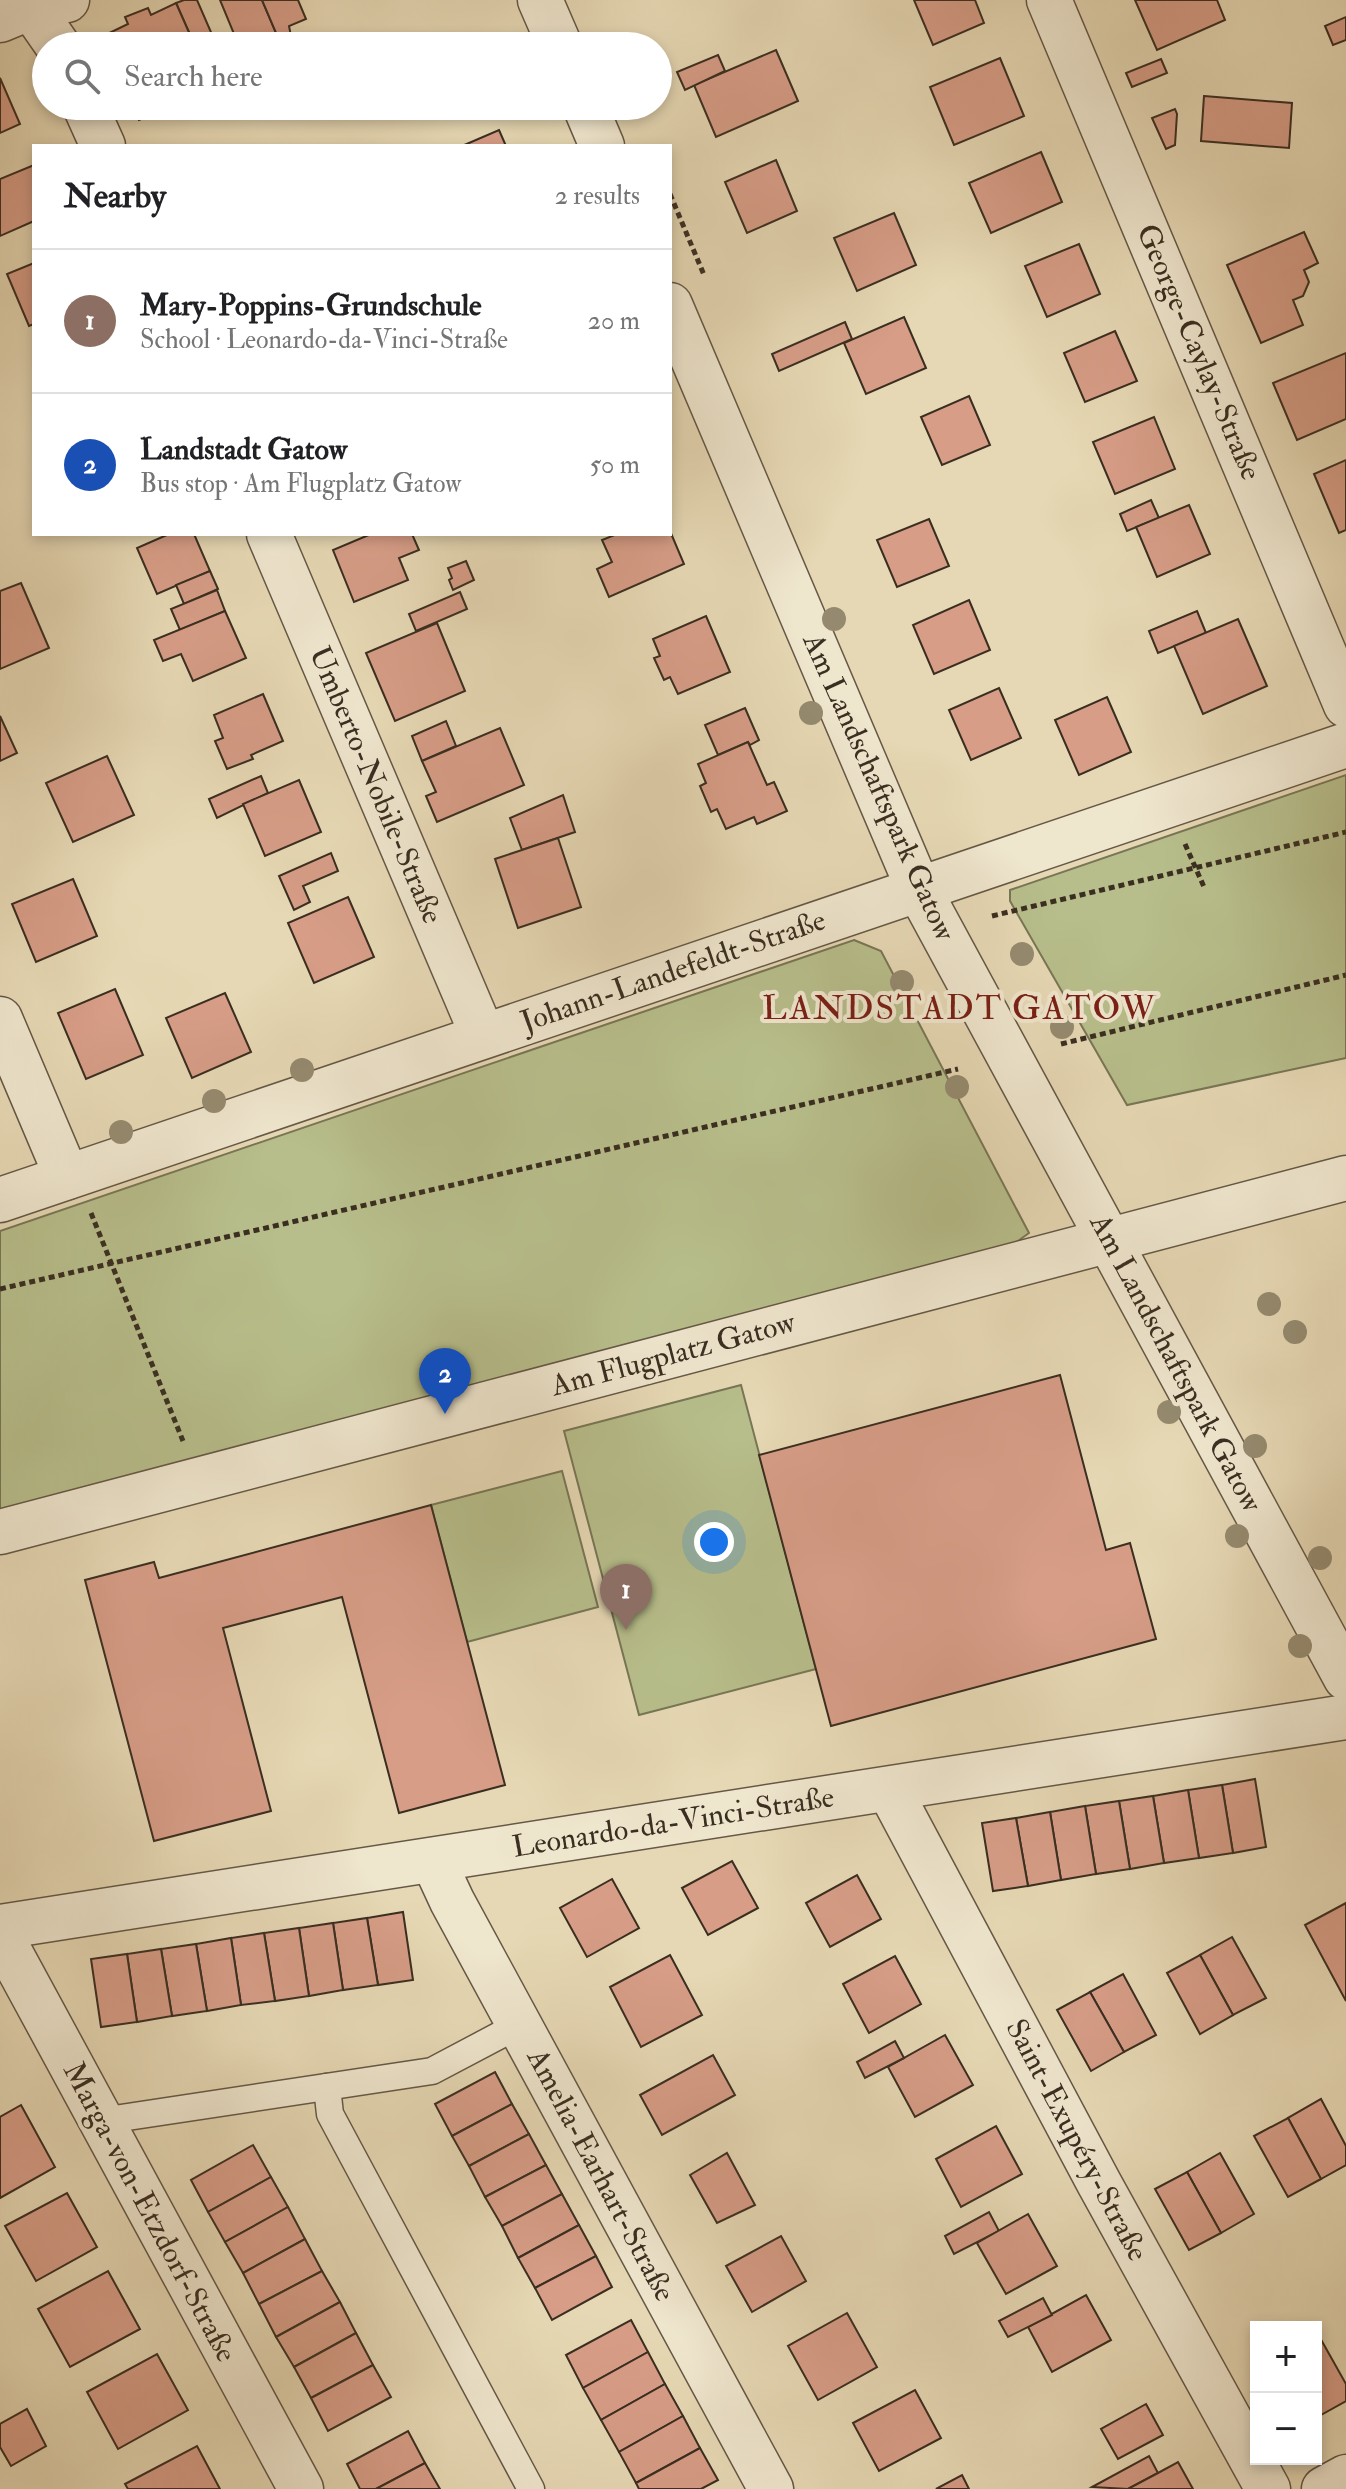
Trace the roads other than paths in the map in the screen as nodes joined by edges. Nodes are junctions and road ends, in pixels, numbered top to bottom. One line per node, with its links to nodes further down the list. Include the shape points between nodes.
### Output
1 (540, 0): 5 (street)
2 (1049, 0): 12 (street, George-Caylay-Straße)
3 (31, 7): 4 (street)
4 (48, 32)
5 (554, 32)
6 (91, 120): 8 (street)
7 (591, 120): 9 (street)
8 (102, 144)
9 (601, 144)
10 (672, 310): 14 (street, Am Landschaftspark Gatow)
11 (270, 536): 16 (street, Umberto-Nobile-Straße)
12 (1346, 705)
13 (1346, 745): 14 (street, Johann-Landefeldt-Straße)
14 (918, 888): 16 (street, Johann-Landefeldt-Straße); 20 (street, Am Landschaftspark Gatow)
15 (0, 1019): 17 (street)
16 (483, 1036): 17 (street, Johann-Landefeldt-Straße)
17 (72, 1176): 19 (street, Johann-Landefeldt-Straße)
18 (1346, 1178): 20 (street, Am Flugplatz Gatow)
19 (0, 1200)
20 (1109, 1240): 21 (street, Am Flugplatz Gatow); 22 (street, Am Landschaftspark Gatow)
21 (0, 1532)
22 (1346, 1678)
23 (1346, 1717): 24 (street, Leonardo-da-Vinci-Straße)
24 (889, 1789): 25 (street, Leonardo-da-Vinci-Straße); 35 (street, Saint-Exupéry-Straße)
25 (433, 1860): 26 (street, Leonardo-da-Vinci-Straße); 28 (street, Amelia-Earhart-Straße)
26 (0, 1927)
27 (0, 1934): 30 (street, Marga-von-Etzdorf-Straße)
28 (519, 2025): 29 (lane, via 432,2071); 34 (street, Amelia-Earhart-Straße)
29 (327, 2087): 30 (lane); 33 (lane, via 330,2114)
30 (101, 2121): 32 (street, Marga-von-Etzdorf-Straße)
31 (1346, 2477): 36 (street)
32 (301, 2489)
33 (531, 2489)
34 (771, 2489)
35 (1268, 2489)
36 (1324, 2489)

